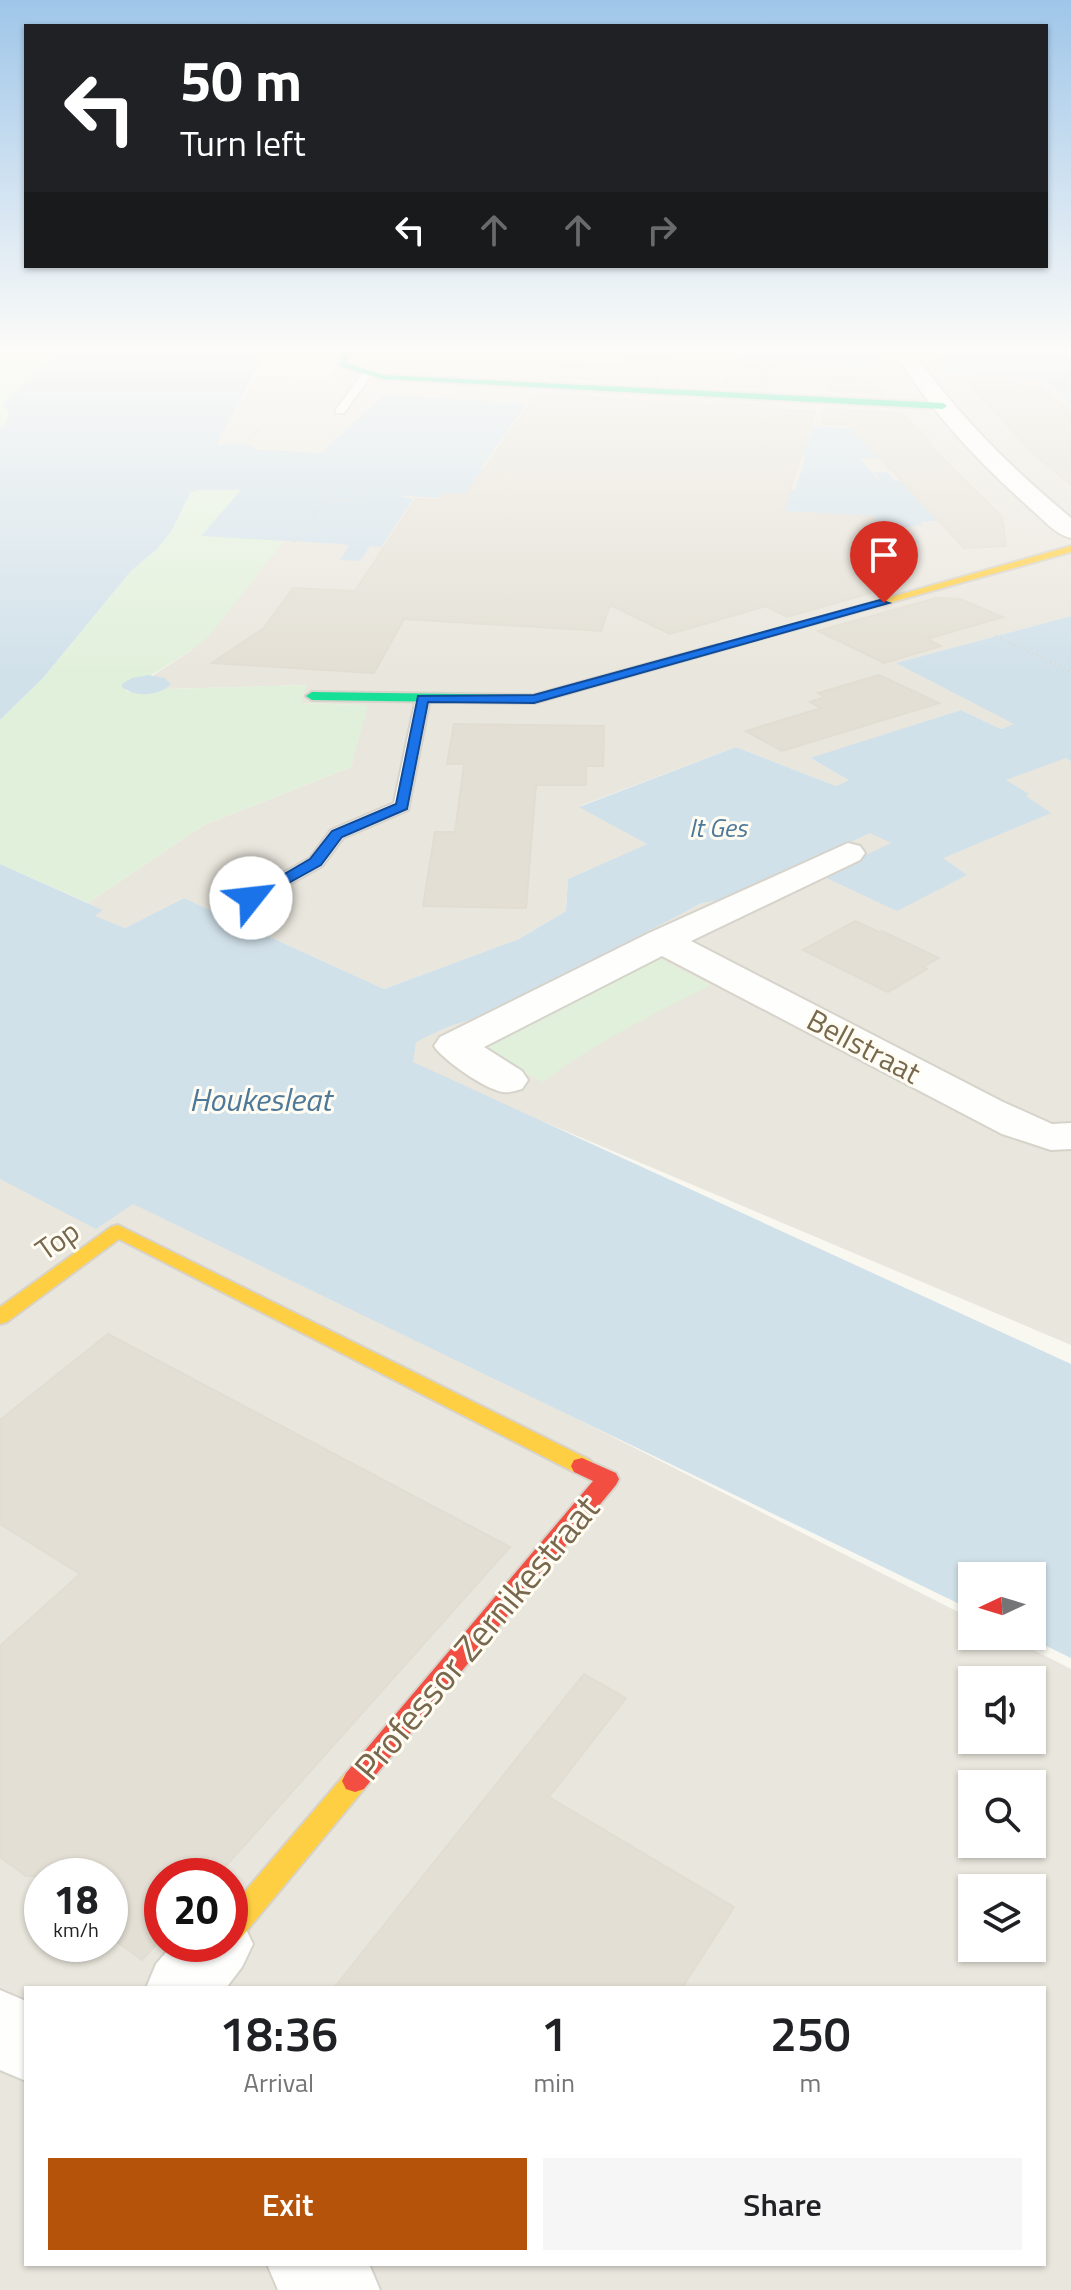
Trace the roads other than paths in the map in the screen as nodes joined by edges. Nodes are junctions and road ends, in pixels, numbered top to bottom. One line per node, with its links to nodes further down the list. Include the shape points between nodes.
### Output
1 (992, 460): 2 (street)
2 (1071, 531)
3 (1071, 549): 5 (street, via 560,693 507,701)
4 (312, 696): 5 (street)
5 (423, 698): 7 (lane, via 402,806 337,834 316,862)
6 (848, 853): 8 (street)
7 (251, 898)
8 (662, 941): 9 (street, via 454,1046); 10 (street, Bellstraat, via 988,1111 1031,1130 1063,1139)
9 (507, 1080)
10 (1071, 1136)
11 (109, 1238): 12 (street, Top); 13 (street, Professor Zernikestraat, via 118,1231 608,1479)
12 (0, 1317)
13 (248, 1909)
14 (203, 1962): 15 (street)
15 (183, 1986)
16 (0, 2025): 17 (street)
17 (24, 2043)
18 (310, 2266): 19 (street)
19 (340, 2290)

